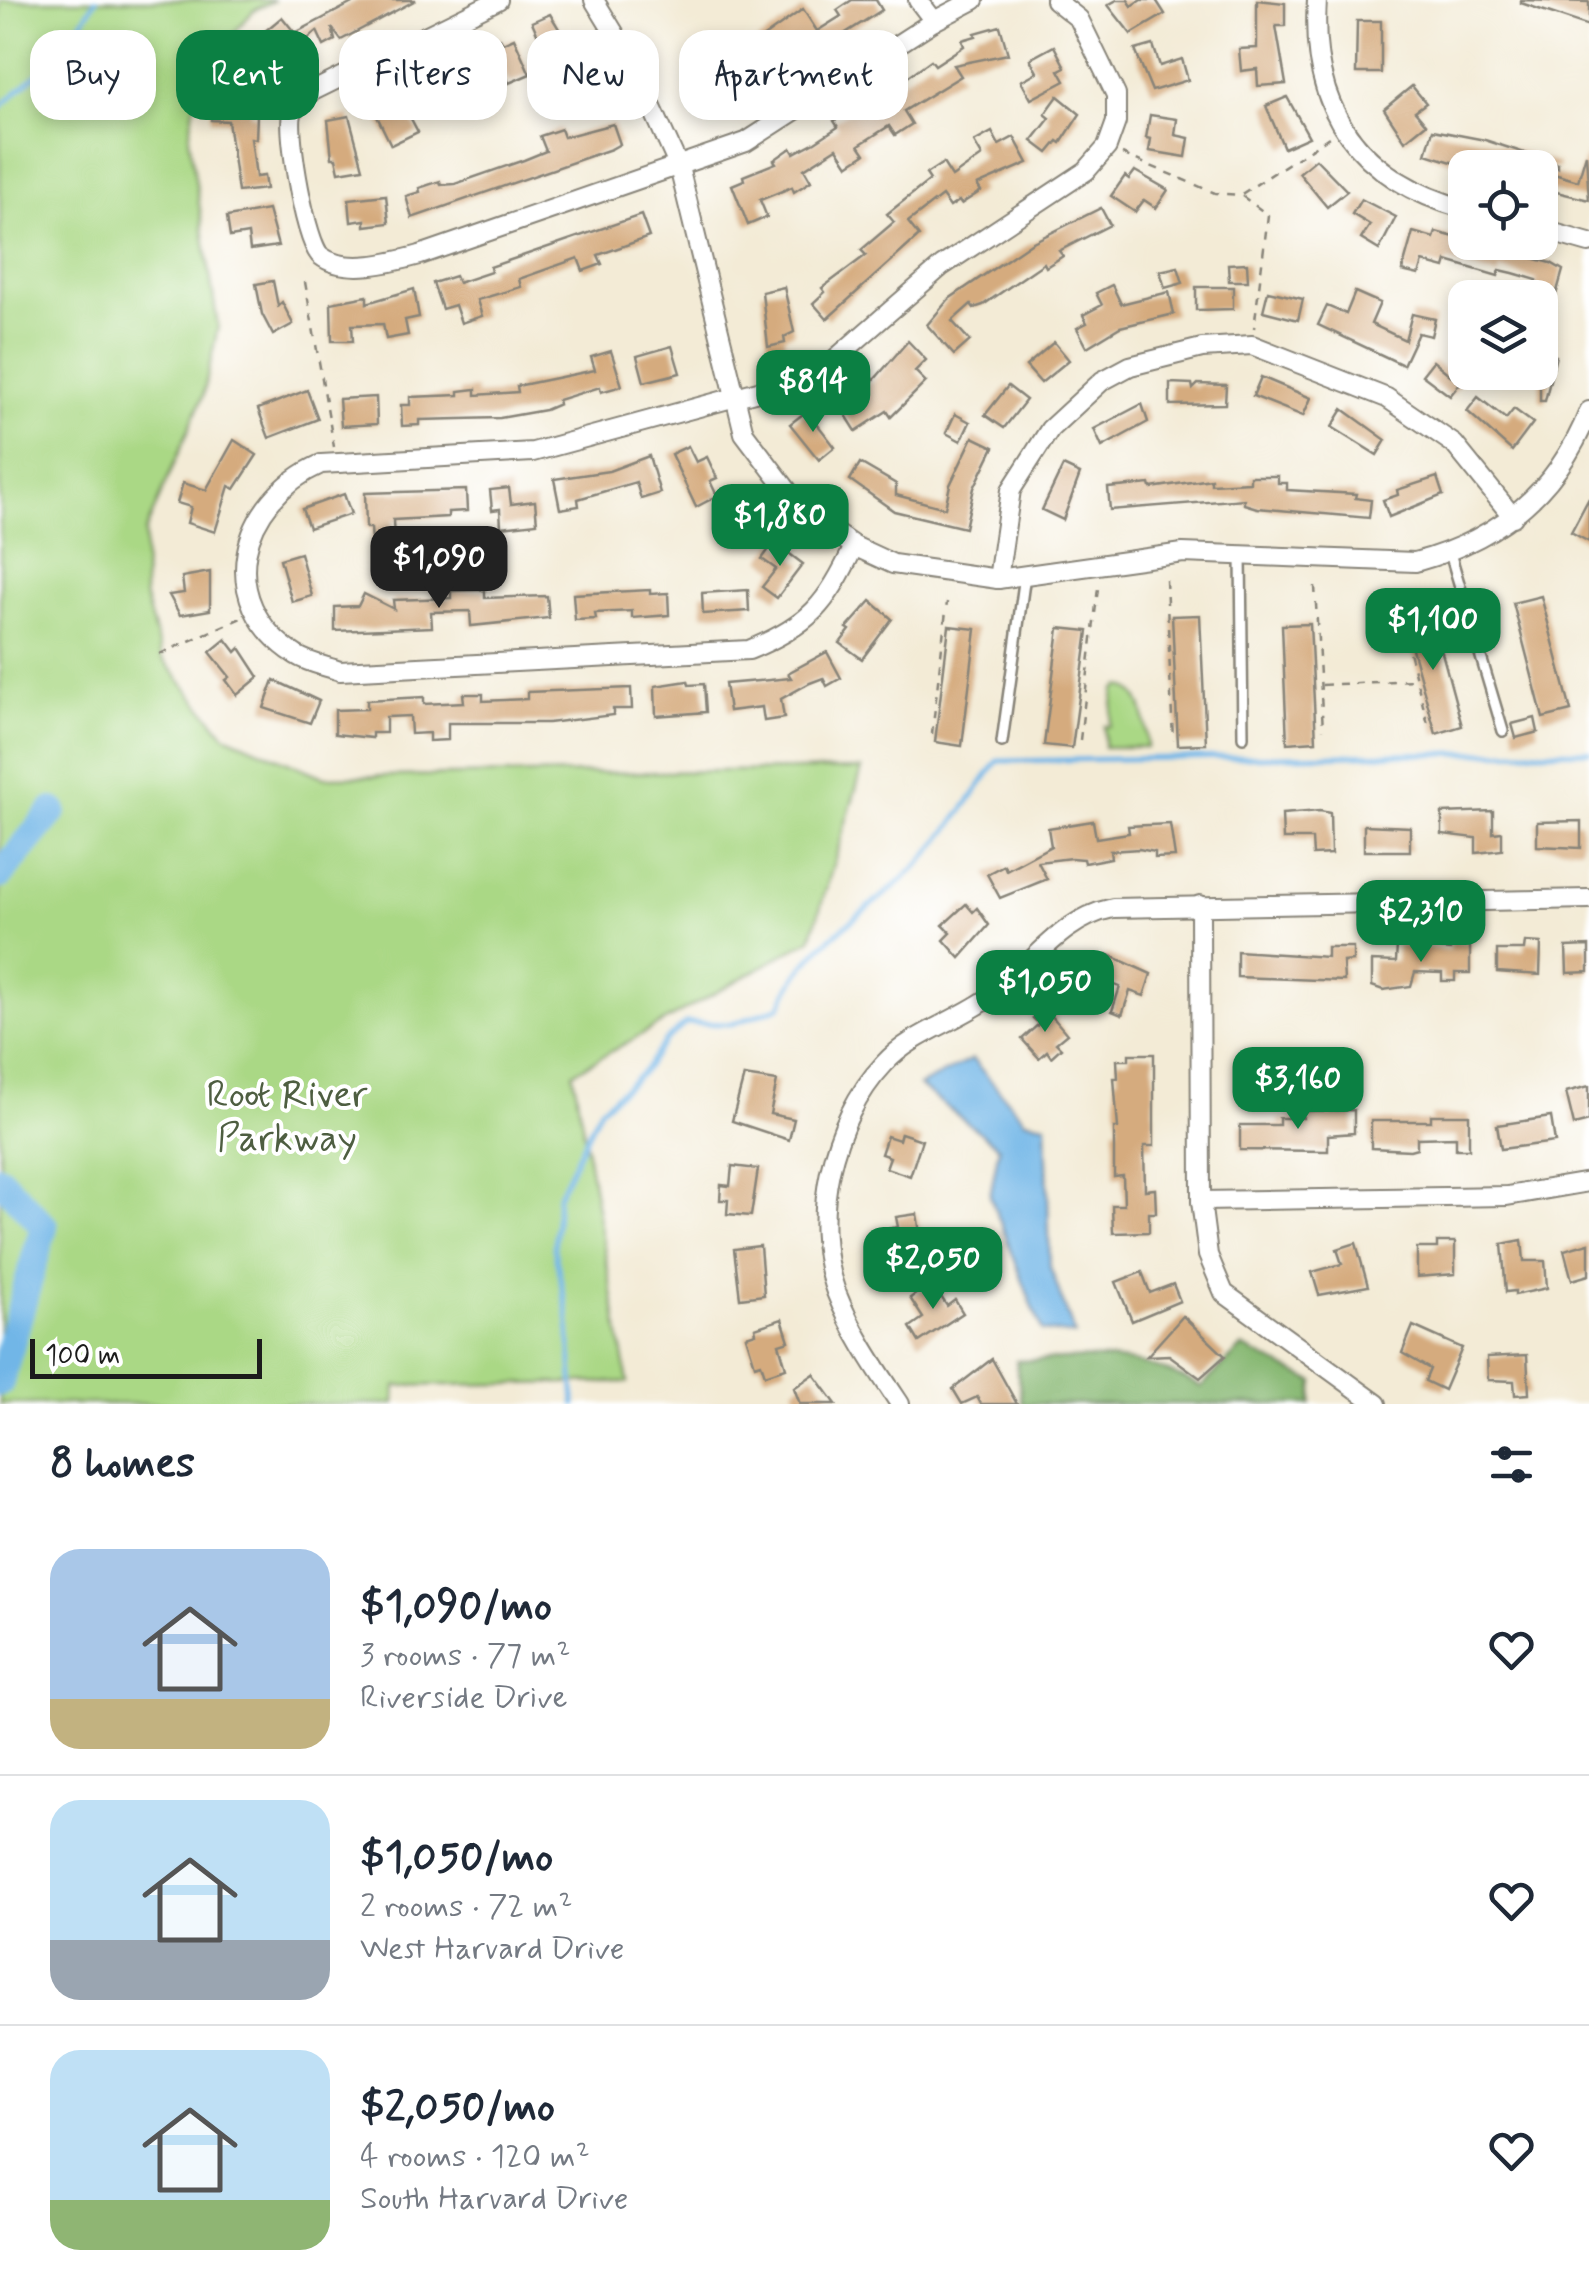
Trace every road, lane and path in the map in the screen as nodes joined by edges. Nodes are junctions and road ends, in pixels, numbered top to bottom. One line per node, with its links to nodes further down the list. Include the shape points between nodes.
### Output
1 (498, 0): 10 (street, via 304,96 292,112 310,240 321,256 339,263 396,261)
2 (594, 0): 10 (street, via 630,59)
3 (918, 0): 7 (street)
4 (974, 0): 7 (street)
5 (1055, 0): 9 (street, via 1079,20 1116,95)
6 (1317, 0): 8 (street, via 1327,98)
7 (934, 21): 10 (street, via 746,142)
8 (1343, 129): 11 (path); 12 (street, via 1381,170)
9 (1107, 147): 11 (path, via 1215,193); 17 (street, via 1086,172 942,266 827,366)
10 (679, 167): 17 (street)
11 (1240, 195): 16 (path, via 1268,214)
12 (1448, 202)
13 (1558, 234): 14 (street)
14 (1589, 242)
15 (305, 282): 20 (path)
16 (1252, 345): 21 (street, via 1387,398 1454,444); 26 (street, via 1162,355 1102,382 1074,405 1011,490)
17 (732, 398): 20 (street, via 533,452); 22 (street, via 744,434 767,468 803,511)
18 (1589, 410): 19 (street)
19 (1582, 449): 21 (street)
20 (336, 464): 22 (street, via 291,478 268,500 250,532 242,566 270,631 297,656 340,671 749,650 814,615)
21 (1513, 516): 23 (street)
22 (854, 546): 26 (street, via 893,564)
23 (1450, 553): 24 (street, via 1379,564); 38 (lane)
24 (1241, 555): 25 (street, via 1182,553); 40 (lane)
25 (1024, 575): 26 (street); 43 (lane)
26 (998, 579)
27 (1166, 580): 42 (path)
28 (1314, 586): 35 (path)
29 (1098, 588): 41 (path)
30 (1393, 590): 34 (path)
31 (948, 602): 39 (path)
32 (242, 617): 33 (path)
33 (160, 654)
34 (1416, 680): 35 (path); 36 (path)
35 (1320, 685): 37 (path)
36 (1429, 728)
37 (1322, 730)
38 (1504, 730)
39 (932, 734)
40 (1242, 736)
41 (1080, 740)
42 (1174, 740)
43 (1002, 742)
44 (1589, 899): 45 (street)
45 (1200, 905): 47 (street); 48 (street, via 1113,908 1070,923 994,995 885,1062 854,1103 837,1144 826,1238 834,1288 850,1326)
46 (1589, 1182): 47 (street, via 1506,1196)
47 (1201, 1200): 49 (street, via 1208,1255 1224,1292)
48 (900, 1404)
49 (1377, 1404)

